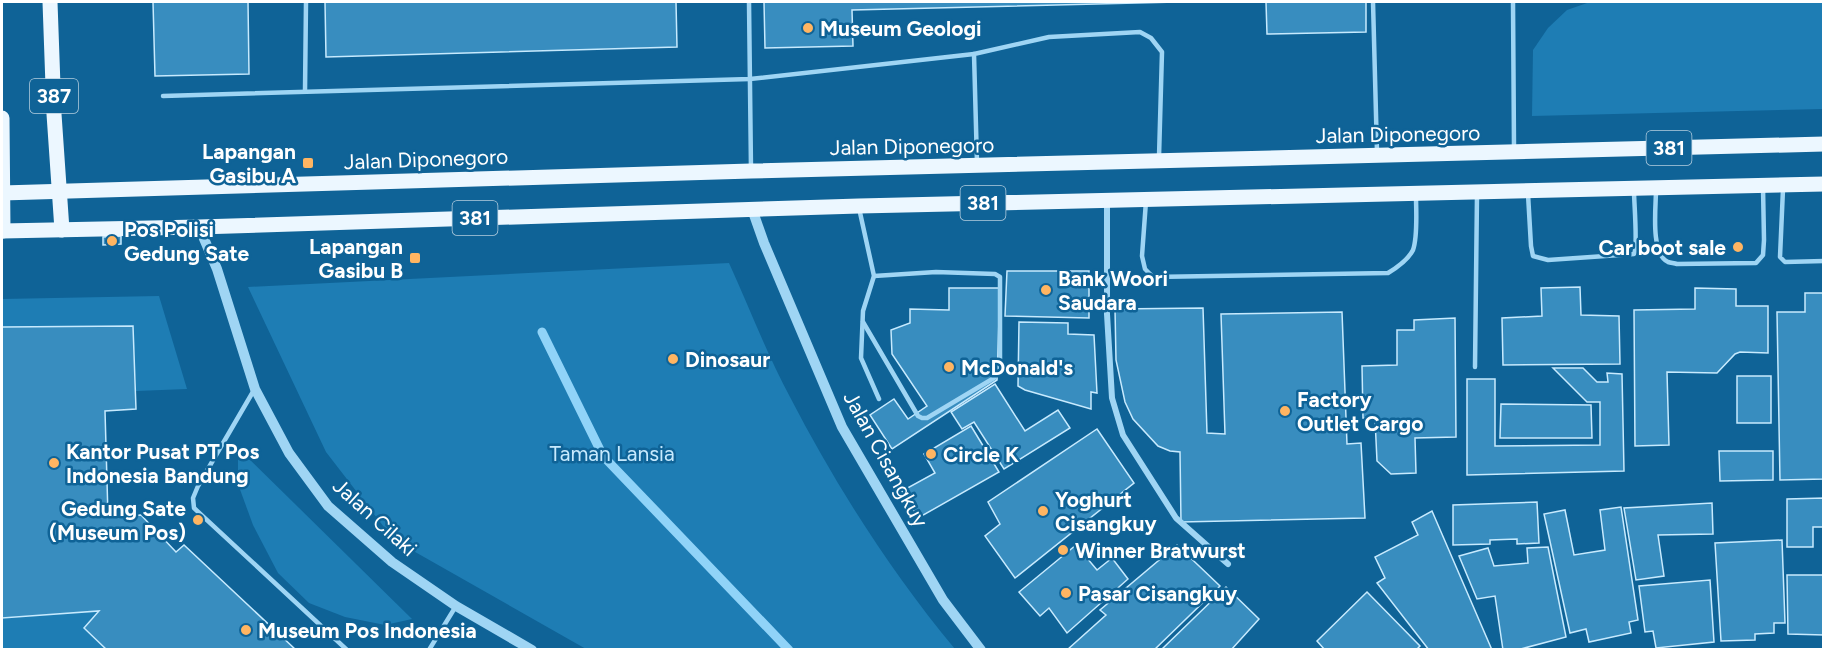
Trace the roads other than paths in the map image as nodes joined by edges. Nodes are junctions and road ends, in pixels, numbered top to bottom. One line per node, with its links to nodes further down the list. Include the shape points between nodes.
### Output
1 (50, 2): 22 (main road, 387)
2 (306, 2): 8 (lane)
3 (748, 2): 7 (lane)
4 (1373, 2): 13 (lane)
5 (1512, 2): 12 (lane)
6 (974, 54): 7 (lane); 14 (lane, via 1049,37 1140,32 1151,38 1162,52); 15 (lane)
7 (750, 79): 8 (lane); 16 (lane)
8 (305, 91): 9 (lane)
9 (164, 96)
10 (2, 118): 25 (main road, 387)
11 (1824, 144): 12 (main road, Jalan Diponegoro / 381)
12 (1514, 152): 13 (main road, Jalan Diponegoro / 381)
13 (1377, 156): 14 (main road, Jalan Diponegoro / 381)
14 (1159, 161): 15 (main road, Jalan Diponegoro / 381)
15 (977, 166): 16 (main road, Jalan Diponegoro / 381)
16 (751, 171): 22 (main road, Jalan Diponegoro / 381)
17 (1824, 184): 19 (main road, 381)
18 (1763, 185): 19 (main road, 381); 20 (main road, 381); 20 (lane, via 1763,255 1756,263 1666,262 1657,243)
19 (1783, 185): 34 (lane, via 1780,257 1785,262)
20 (1657, 187): 21 (main road, 381)
21 (1634, 188): 23 (main road, 381); 23 (lane, via 1634,254 1548,260 1533,256 1530,246)
22 (60, 190): 25 (main road, Jalan Diponegoro / 381); 32 (main road, 387)
23 (1528, 191): 24 (main road, 381)
24 (1477, 192): 26 (main road, 381); 37 (lane)
25 (2, 193): 33 (main road, 387)
26 (1416, 194): 27 (main road, 381); 27 (lane, via 1413,250 1401,266 1388,273 1153,277 1145,269 1142,256)
27 (1146, 199): 28 (main road, 381)
28 (1107, 200): 29 (main road, 381); 40 (street, via 1112,398 1123,435 1176,518)
29 (859, 206): 30 (main road, 381); 35 (lane)
30 (752, 209): 31 (main road, 381); 45 (street, Jalan Cisangkuy, via 842,427 943,600)
31 (199, 227): 32 (main road, 381); 38 (street, Jalan Cilaki, via 217,268)
32 (62, 230): 33 (main road, 381)
33 (2, 231)
34 (1824, 261)
35 (874, 276): 36 (lane); 36 (lane, via 936,272 1000,277 1000,369 994,378 922,418)
36 (863, 322): 39 (lane, via 861,358)
37 (1474, 367)
38 (255, 389): 41 (street, Jalan Cilaki, via 288,453 328,506 392,562); 42 (lane, via 198,486 194,508)
39 (879, 399)
40 (1228, 564)
41 (456, 606): 43 (lane); 44 (street, Jalan Cilaki)
42 (347, 650)
43 (429, 650)
44 (532, 650)
45 (981, 650)

